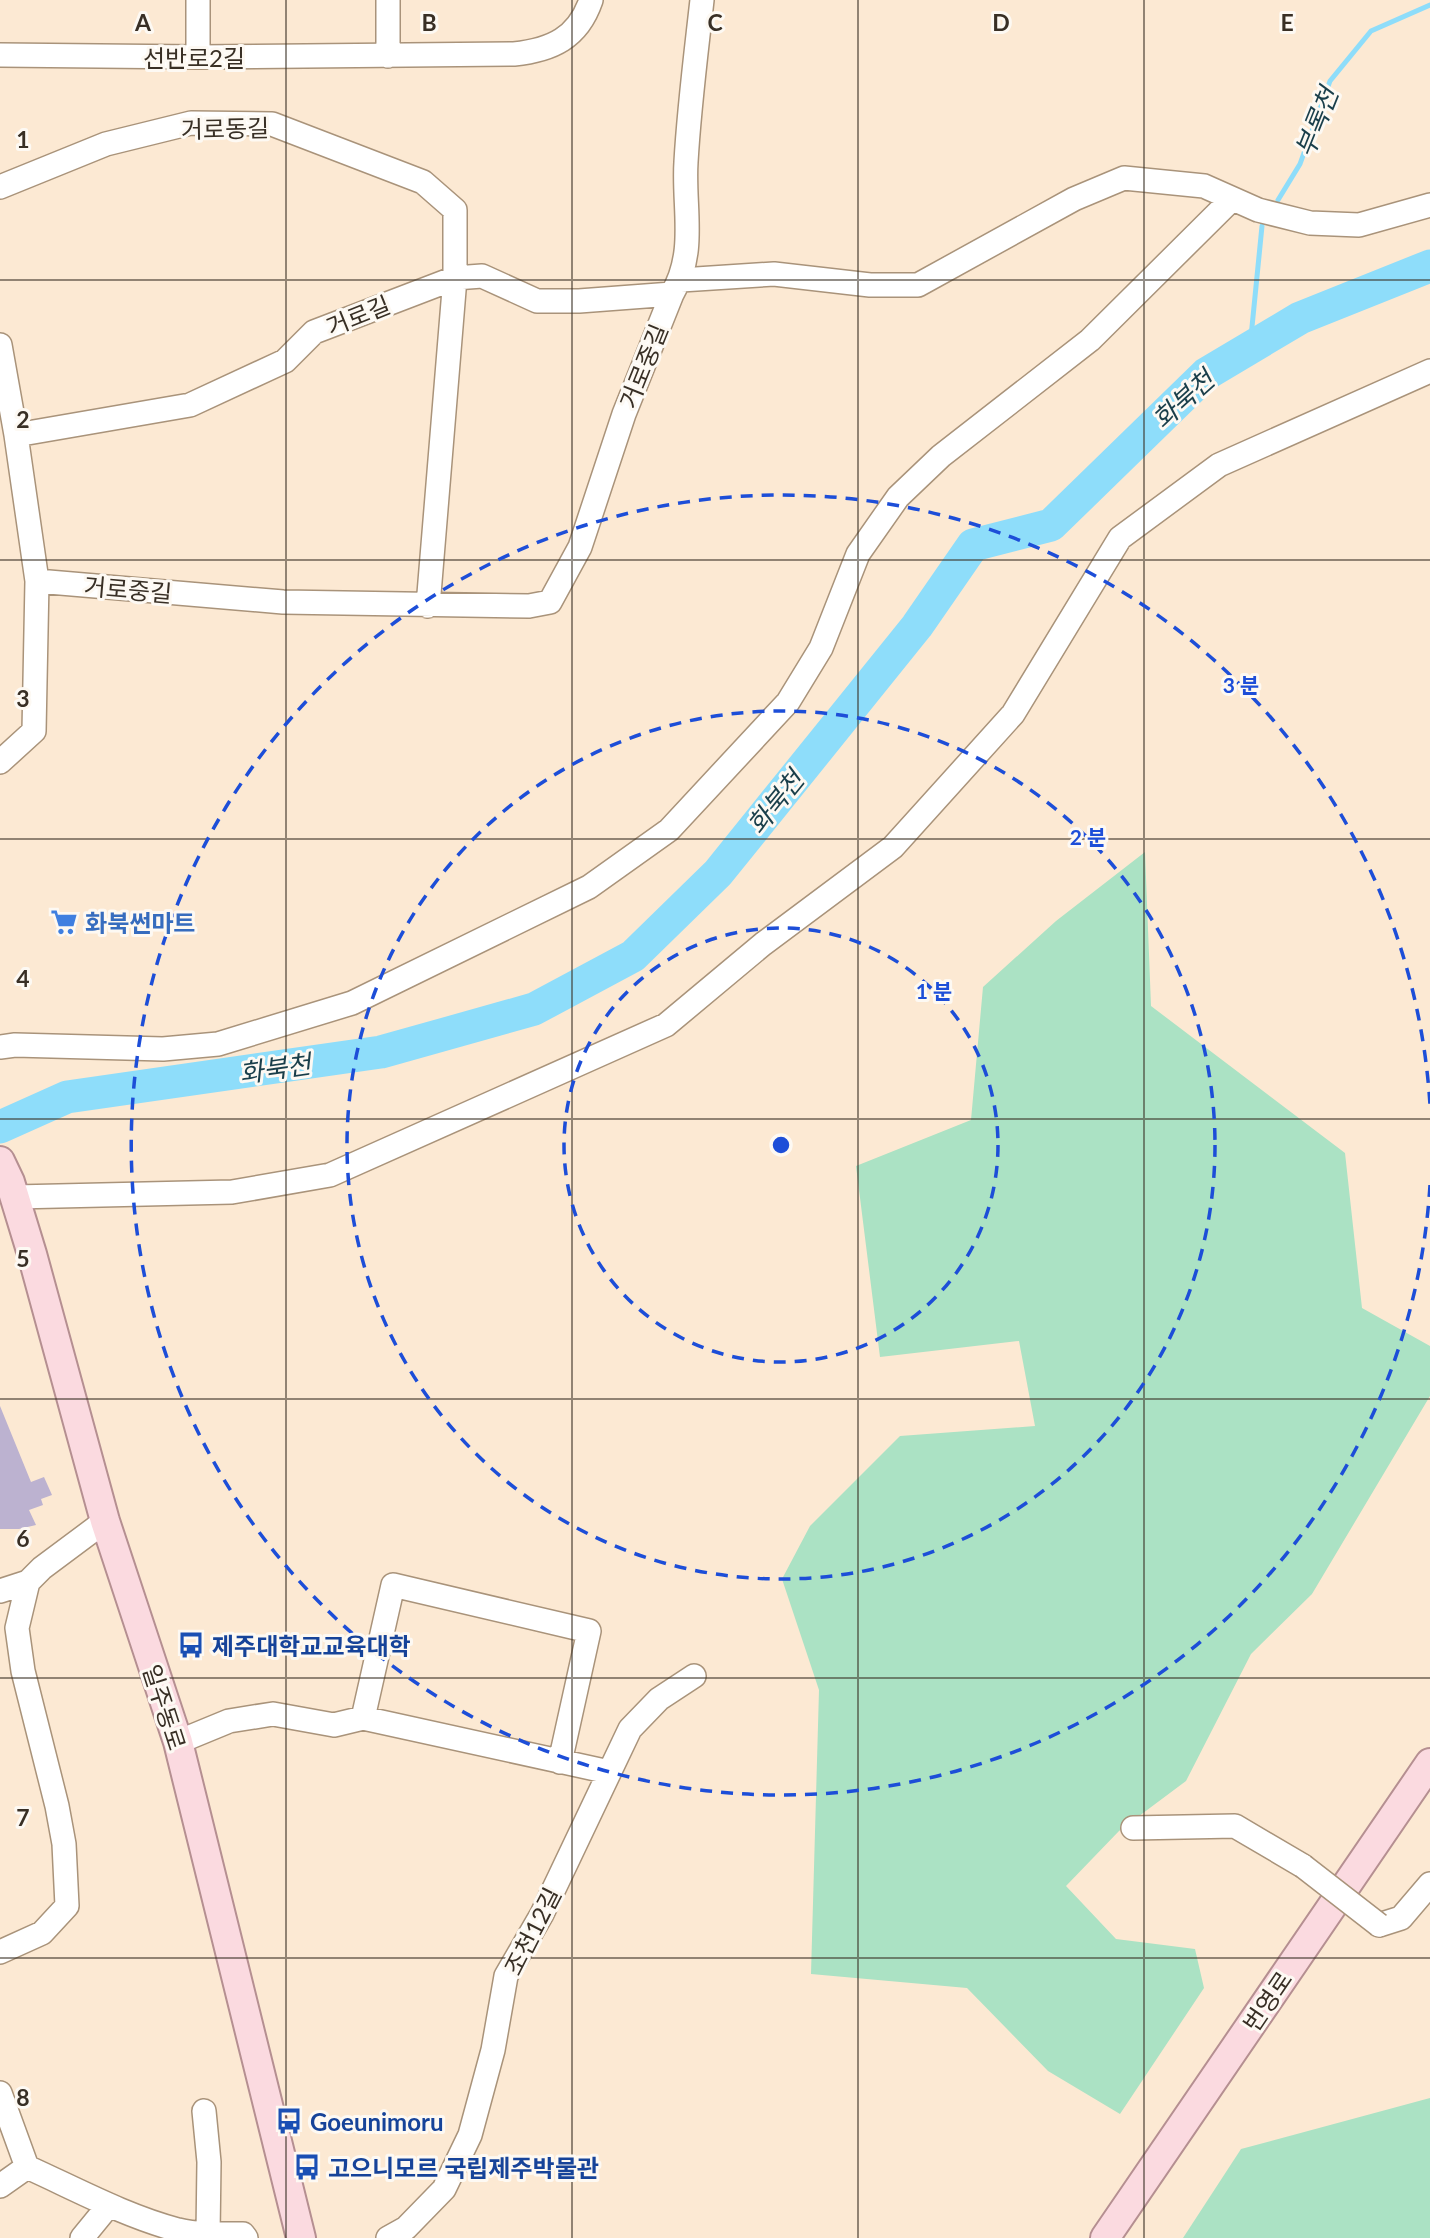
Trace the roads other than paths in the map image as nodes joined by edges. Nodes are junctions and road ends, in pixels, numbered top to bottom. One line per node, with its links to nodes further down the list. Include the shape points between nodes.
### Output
1 (198, 0): 6 (street)
2 (388, 0): 7 (street)
3 (591, 0): 7 (street, 선반로2길, via 576,28 541,51)
4 (702, 0): 12 (street, 거로중길, via 685,164 689,236)
5 (0, 55): 6 (street, 선반로2길)
6 (198, 57): 7 (street, 선반로2길)
7 (388, 57)
8 (0, 187): 11 (street, 거로동길, via 106,144 191,124 272,124 423,181 455,210)
9 (1232, 198): 10 (street, 거로길, via 1310,223 1347,225); 12 (street, 거로길, via 1204,186 1124,178 1074,199 918,285 870,285 774,274); 19 (street, via 1090,340 941,456 898,497 858,554 821,648 788,702 669,830 589,887 352,1003 218,1044 163,1049)
10 (1430, 205)
11 (454, 278): 12 (street, 거로길, via 482,276 537,301 579,301); 15 (street, 거로길, via 314,332 285,361 190,405); 17 (street)
12 (677, 287): 17 (street, 거로중길, via 624,414 580,547 550,602)
13 (0, 345): 15 (street)
14 (1430, 371): 20 (street, via 1219,465 1120,538 1013,714 893,847 763,944 666,1026 330,1175 232,1192)
15 (16, 435): 16 (street)
16 (37, 581): 17 (street, 거로중길, via 283,602); 18 (street, via 34,731)
17 (428, 606)
18 (0, 762)
19 (0, 1047)
20 (8, 1180): 21 (main road, 일주동로)
21 (105, 1521): 22 (street); 26 (main road, 일주동로)
22 (28, 1582): 23 (street); 32 (street, via 17,1628 64,1844 67,1906 42,1933)
23 (0, 1591)
24 (694, 1676): 29 (street, 조천12길, via 659,1699 630,1729)
25 (363, 1718): 26 (street, via 334,1725 273,1714 229,1721); 27 (street); 27 (street, via 393,1585 589,1631)
26 (178, 1742): 42 (main road, 일주동로)
27 (561, 1762): 29 (street)
28 (1430, 1763): 44 (main road, 번영로)
29 (610, 1772): 43 (street, 조천12길, via 542,1914 506,1976 493,2050 470,2135 443,2189 406,2228)
30 (1133, 1828): 31 (street, bridge, via 1235,1826 1303,1866 1379,1925 1401,1918)
31 (1430, 1884)
32 (0, 1952)
33 (0, 2093): 35 (street)
34 (204, 2111): 39 (street)
35 (27, 2166): 36 (street); 37 (street)
36 (0, 2186)
37 (108, 2205): 38 (street); 40 (street)
38 (176, 2234): 39 (street)
39 (208, 2234): 41 (street, via 243,2234)
40 (82, 2238)
41 (246, 2238)
42 (301, 2238)
43 (388, 2238)
44 (1105, 2238)

